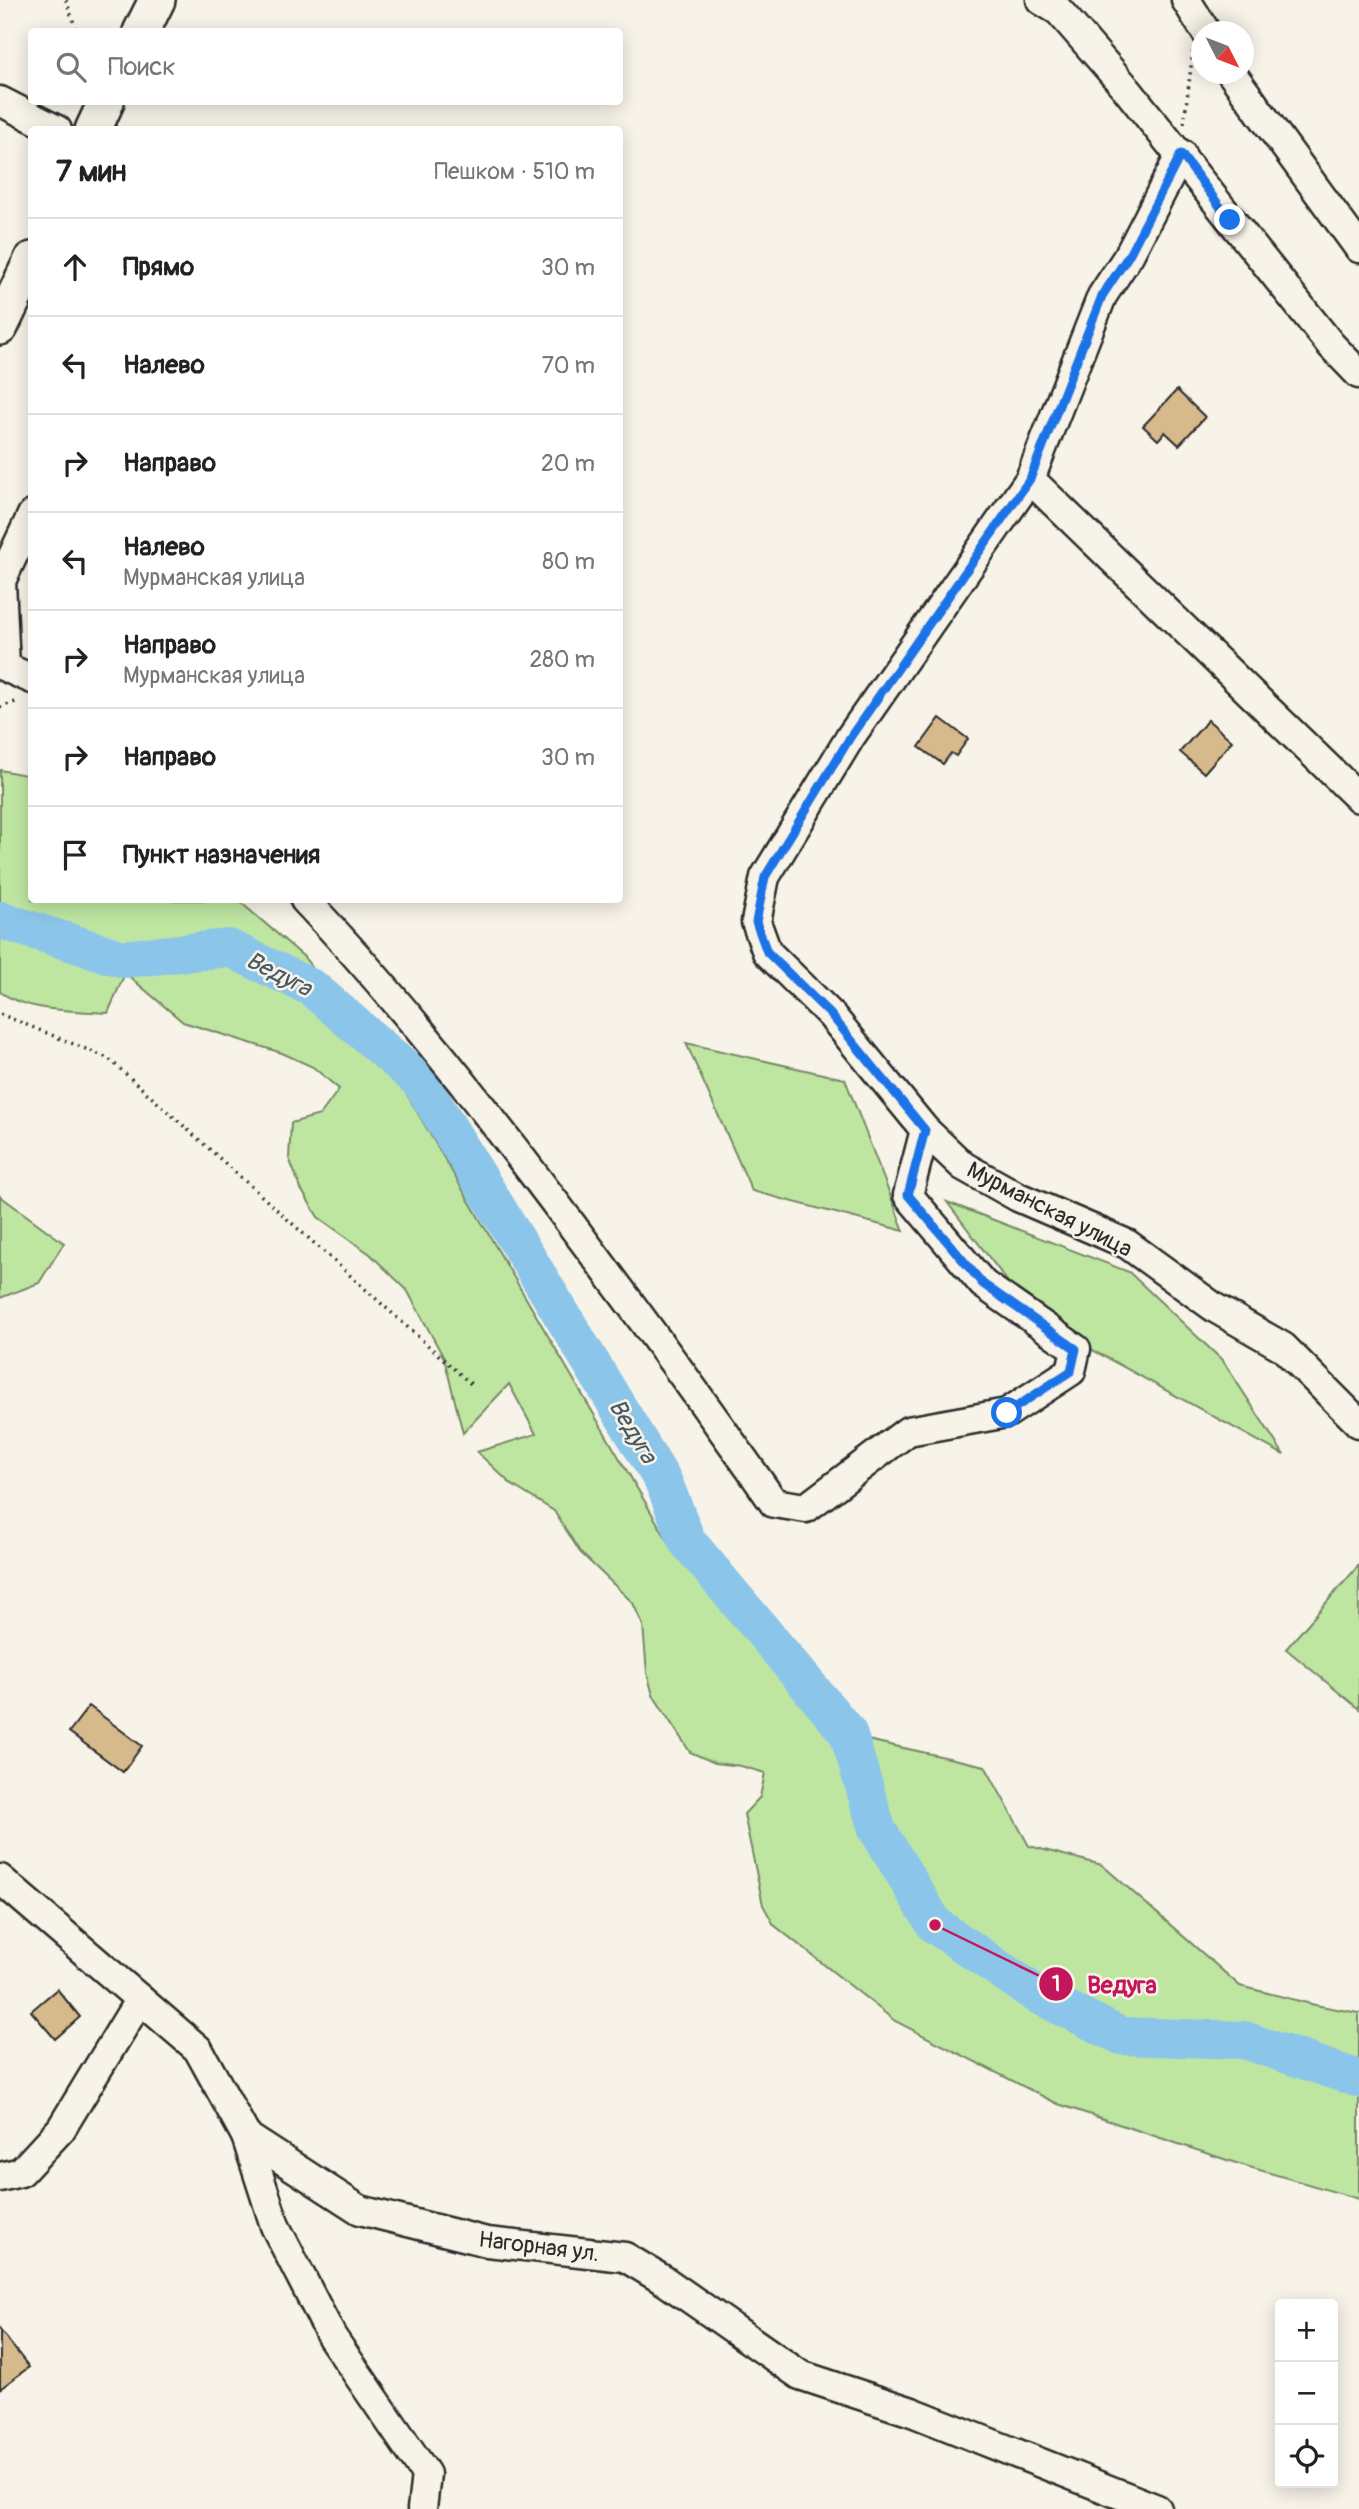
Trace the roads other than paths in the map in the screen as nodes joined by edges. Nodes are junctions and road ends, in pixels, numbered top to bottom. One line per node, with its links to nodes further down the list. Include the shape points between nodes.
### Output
1 (156, 0): 3 (main road)
2 (1041, 0): 9 (street, via 1059,11)
3 (143, 28)
4 (1240, 84): 10 (street)
5 (0, 102): 7 (street)
6 (105, 105): 8 (main road)
7 (49, 126)
8 (95, 126)
9 (1181, 154): 13 (street, via 1246,241); 14 (street, Мурманская улица, via 1129,255 1102,296)
10 (1359, 248)
11 (28, 268): 12 (main road)
12 (0, 327)
13 (1359, 374)
14 (1030, 479): 17 (street); 19 (street, Мурманская улица, via 851,736 765,877 756,922 767,952 831,1015)
15 (28, 524): 16 (street, via 1,581 5,667)
16 (26, 690)
17 (1359, 798)
18 (308, 903): 19 (street, via 373,972 527,1165 774,1503 806,1508 908,1431 1007,1413 1071,1371 1076,1349 983,1284 908,1195)
19 (925, 1130): 20 (street, Мурманская улица, via 963,1166 1018,1197 1127,1244 1215,1308 1283,1347)
20 (1359, 1423)
21 (0, 1879): 22 (street, Нагорная ул.)
22 (140, 1999): 23 (street, Нагорная ул., via 198,2049); 24 (street, via 61,2129 21,2172)
23 (246, 2136): 25 (street, via 275,2226 332,2337 426,2474); 26 (street, Нагорная ул., via 360,2210 488,2242 625,2257 800,2375 912,2412)
24 (0, 2177)
25 (422, 2509)
26 (1157, 2509)

